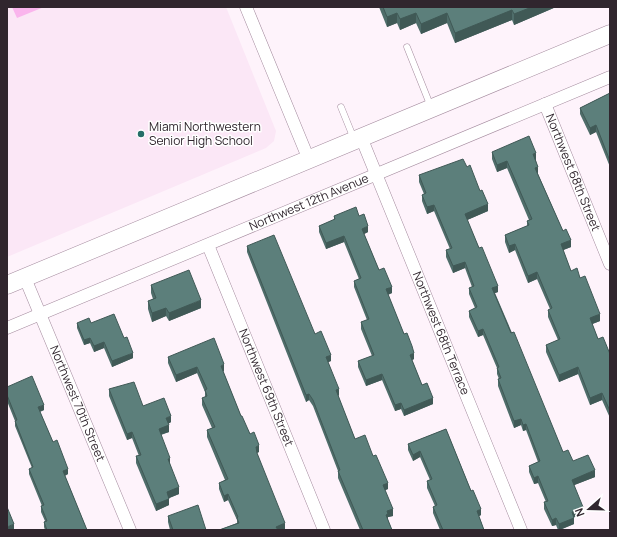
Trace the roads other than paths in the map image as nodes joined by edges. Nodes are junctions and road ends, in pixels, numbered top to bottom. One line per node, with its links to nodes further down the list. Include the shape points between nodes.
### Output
1 (246, 7): 9 (street)
2 (610, 34): 7 (main road)
3 (407, 47): 7 (lane)
4 (610, 77): 5 (street, Northwest 12th Avenue)
5 (545, 104): 10 (street, Northwest 12th Avenue); 12 (street, Northwest 68th Street)
6 (341, 107): 8 (lane)
7 (432, 108): 8 (main road)
8 (358, 139): 9 (main road); 10 (street, Northwest 68th Terrace)
9 (308, 160): 13 (main road)
10 (377, 174): 11 (street, Northwest 12th Avenue); 19 (street, Northwest 68th Terrace)
11 (208, 245): 15 (street, Northwest 12th Avenue); 18 (street, Northwest 69th Street)
12 (610, 264)
13 (25, 278): 14 (main road); 15 (street, Northwest 70th Street)
14 (7, 285)
15 (40, 315): 16 (street, Northwest 12th Avenue); 17 (street, Northwest 70th Street)
16 (7, 328)
17 (130, 530)
18 (324, 530)
19 (520, 530)

